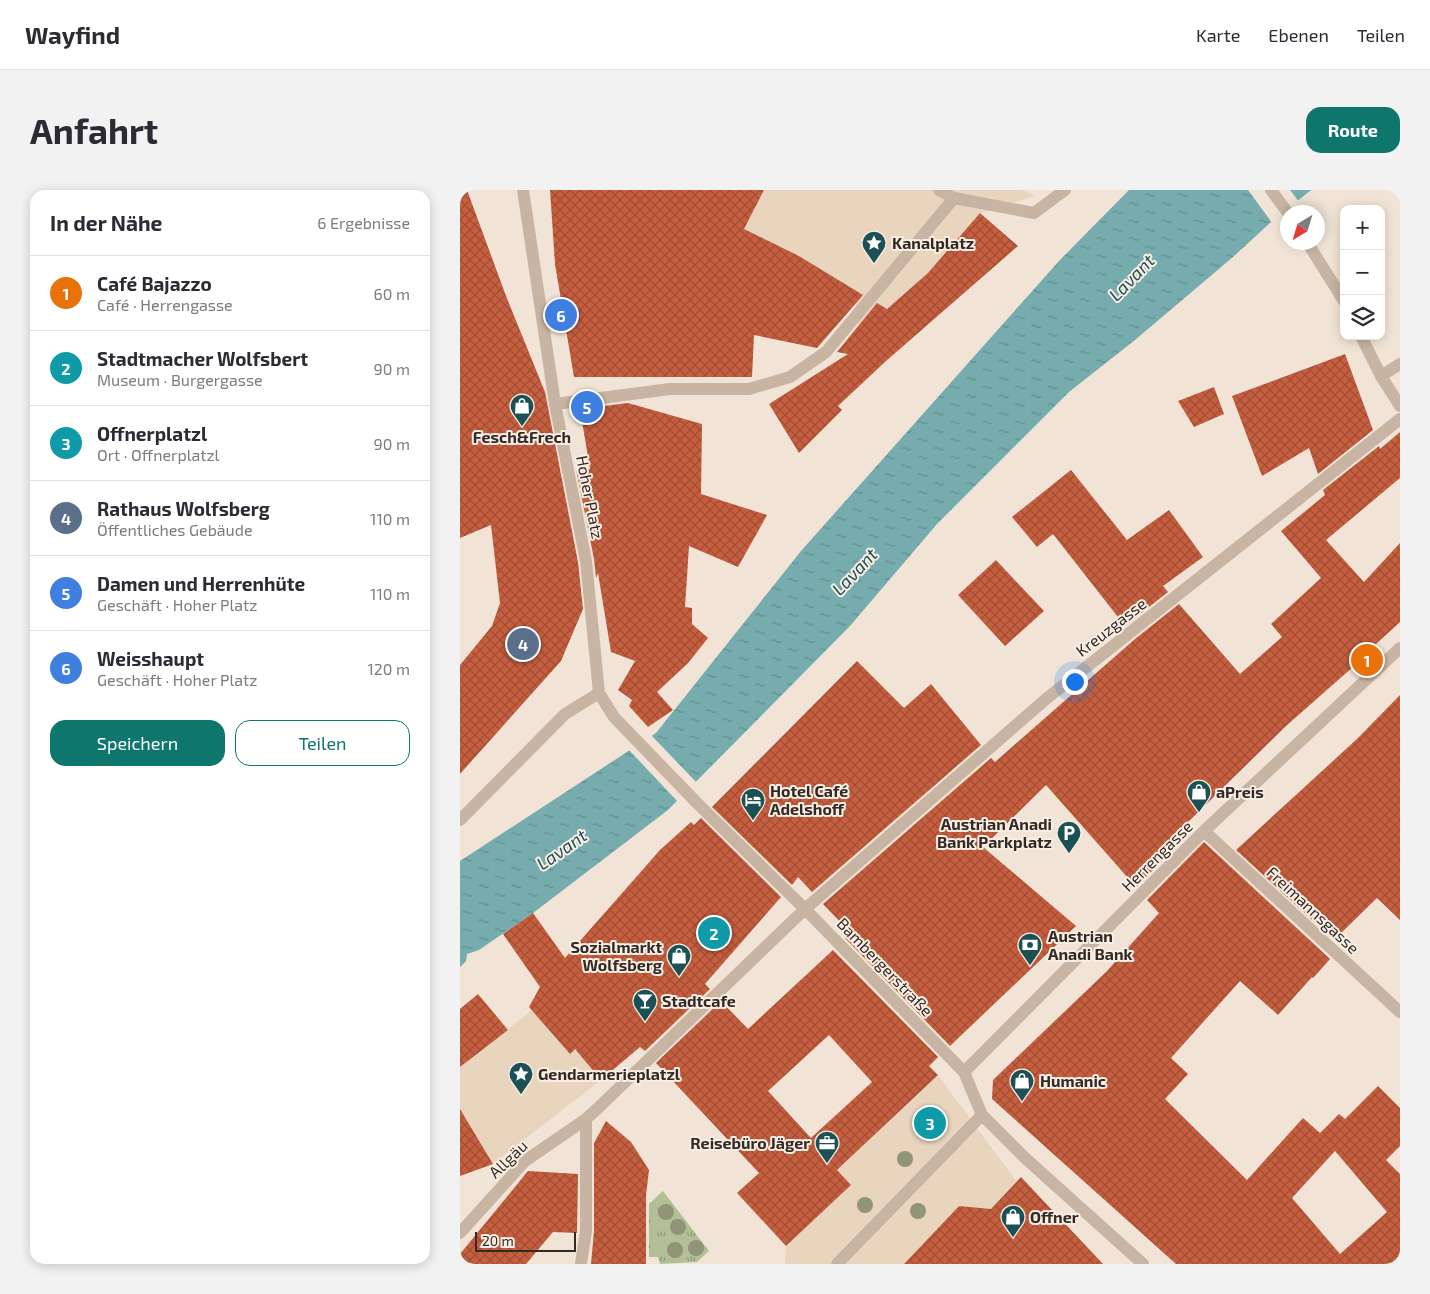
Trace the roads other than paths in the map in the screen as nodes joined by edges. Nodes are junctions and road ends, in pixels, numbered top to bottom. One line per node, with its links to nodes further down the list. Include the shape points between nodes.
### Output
1 (523, 190): 12 (street, Hoher Platz)
2 (939, 190): 5 (street)
3 (1065, 190): 5 (street, via 1034,213)
4 (1271, 190): 6 (street)
5 (954, 198): 12 (street, via 826,352 790,377 749,389 670,388)
6 (1282, 205)
7 (1312, 250): 8 (street)
8 (1340, 295)
9 (1364, 340): 11 (street)
10 (1400, 364): 11 (street)
11 (1381, 376): 13 (street)
12 (555, 404): 16 (street, Hoher Platz, via 586,561)
13 (1400, 406)
14 (1400, 419): 19 (street, Kreuzgasse, via 1046,699)
15 (1400, 648): 18 (street, Herrengasse)
16 (599, 693): 17 (street, via 565,714); 19 (street, Bambergerstraße, via 614,717)
17 (460, 820)
18 (1204, 831): 20 (street, Freimannsgasse); 21 (street, Herrengasse)
19 (805, 909): 21 (street, Bambergerstraße); 23 (street, Kreuzgasse)
20 (1400, 1012)
21 (964, 1072): 22 (street, Bambergerstraße)
22 (982, 1115): 26 (street); 27 (street, Bambergerstraße)
23 (586, 1119): 24 (street, Allgäu, via 525,1161); 25 (street, via 586,1231)
24 (460, 1233)
25 (581, 1264)
26 (837, 1264)
27 (1143, 1264)

